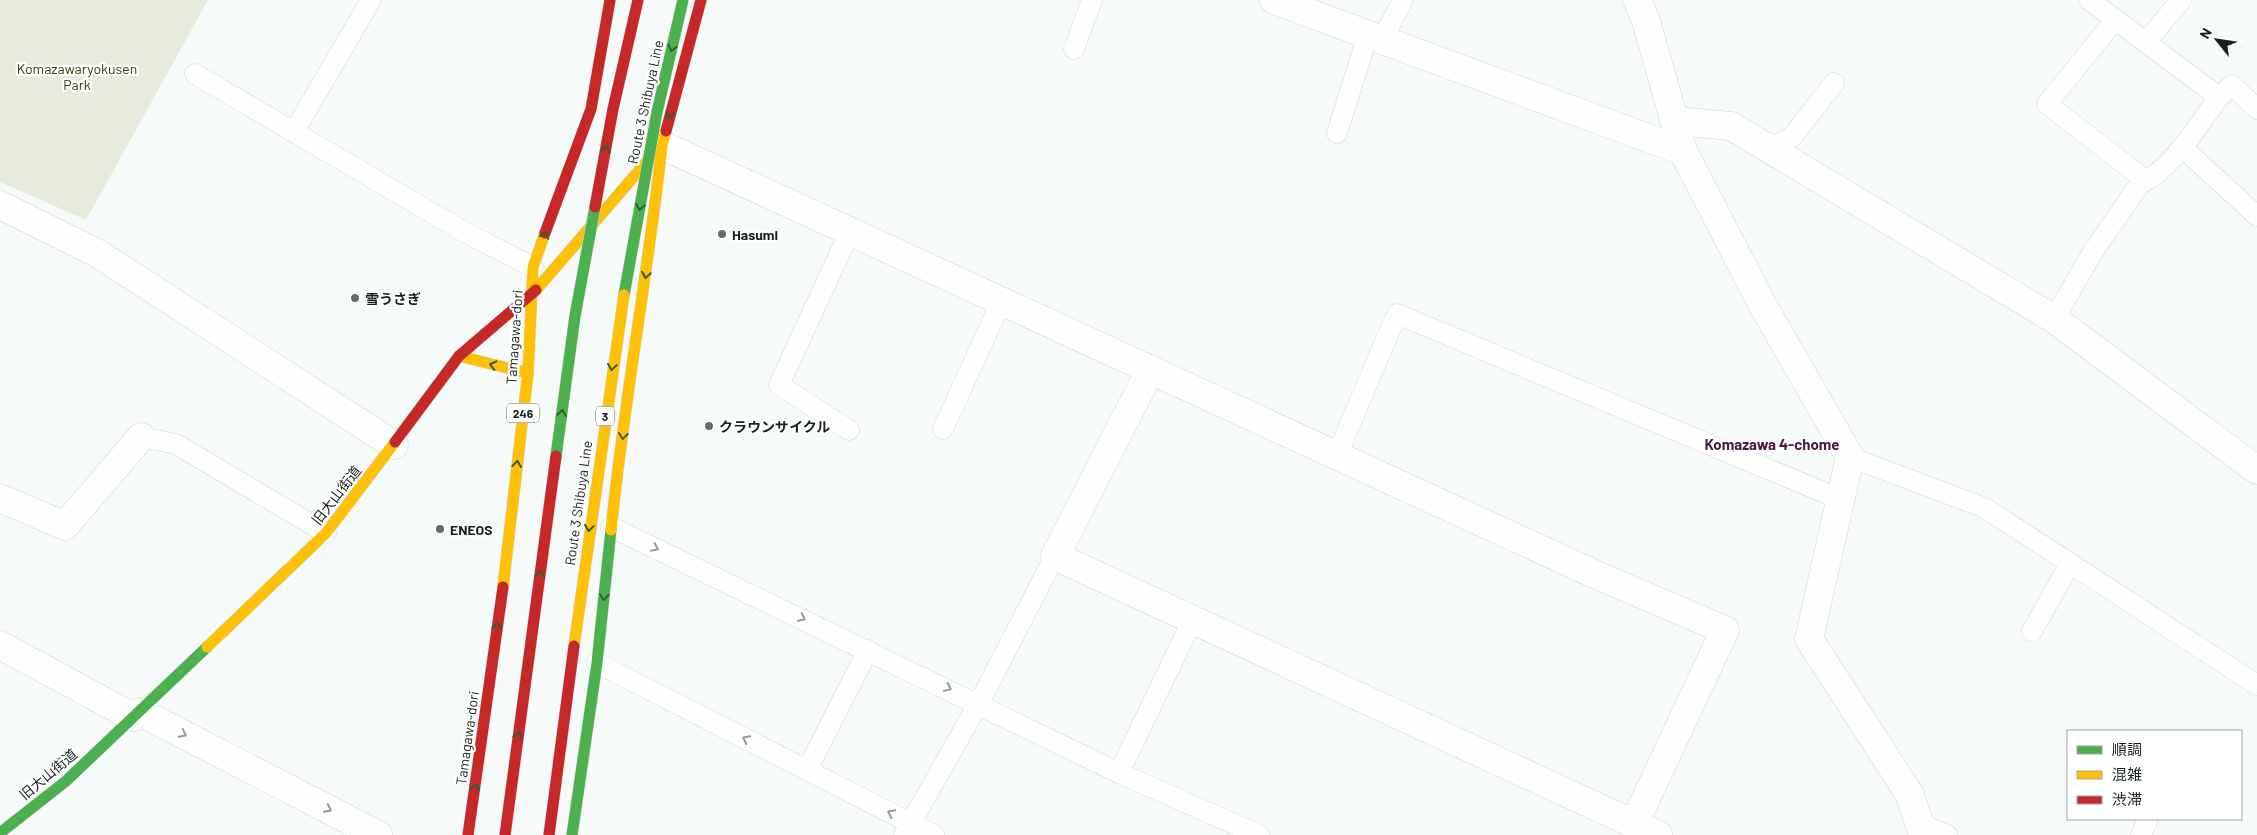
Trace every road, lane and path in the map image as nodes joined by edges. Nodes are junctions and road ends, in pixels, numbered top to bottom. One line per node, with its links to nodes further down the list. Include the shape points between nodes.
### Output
1 (371, 0): 21 (lane)
2 (610, 0): 31 (main road, Tamagawa-dori / 246, one-way to 2, via 591,109)
3 (638, 0): 68 (main road, Route 3 Shibuya Line, one-way to 3, bridge, via 575,316 613,109)
4 (683, 0): 69 (main road, Route 3 Shibuya Line / 3, one-way to 69, bridge, via 654,127 618,327)
5 (701, 0): 23 (main road, one-way to 23)
6 (1092, 0): 15 (lane)
7 (1274, 0): 13 (street)
8 (1403, 0): 13 (lane)
9 (1637, 0): 20 (street)
10 (2089, 0): 12 (lane)
11 (2181, 0): 14 (lane)
12 (2115, 20): 14 (lane); 27 (lane, via 2047,104)
13 (1375, 38): 22 (lane); 26 (street)
14 (2146, 42): 18 (lane)
15 (1074, 48)
16 (195, 74): 21 (lane)
17 (1834, 83): 25 (lane, via 1792,137)
18 (2219, 98): 19 (lane, via 2232,85); 24 (lane)
19 (2257, 109)
20 (1674, 121): 25 (street, via 1731,126); 26 (street)
21 (295, 130): 31 (lane, via 466,233)
22 (1337, 133)
23 (662, 145): 30 (street); 32 (main road, 旧大山街道); 47 (main road, one-way to 47)
24 (2182, 147): 27 (lane, via 2154,176); 29 (lane)
25 (1770, 148): 34 (street)
26 (1683, 151): 43 (street, via 1762,304)
27 (2144, 180): 34 (lane, via 2093,252)
28 (0, 205): 41 (street, via 97,253)
29 (2257, 216)
30 (850, 231): 33 (street); 39 (lane, via 779,385)
31 (533, 267): 32 (main road, Tamagawa-dori / 246)
32 (532, 295): 35 (main road, 旧大山街道); 37 (main road, Tamagawa-dori / 246)
33 (1002, 300): 36 (street); 38 (lane)
34 (2054, 319): 44 (street)
35 (459, 356): 37 (main road, one-way to 35); 41 (main road, 旧大山街道)
36 (1151, 368): 42 (street); 49 (street)
37 (528, 373): 67 (main road, Tamagawa-dori / 246, one-way to 37, via 498,624)
38 (943, 429)
39 (849, 430)
40 (141, 437): 45 (street, via 65,526); 48 (lane, via 176,444)
41 (394, 445): 48 (main road, 旧大山街道)
42 (1337, 455): 46 (lane, via 1397,314); 63 (street, via 1592,573 1725,630)
43 (1850, 457): 46 (street); 50 (lane, via 1985,508)
44 (2257, 470)
45 (0, 498)
46 (1842, 500): 64 (street, via 1809,640 1910,795)
47 (611, 527): 54 (lane, one-way to 54); 55 (main road, one-way to 55)
48 (326, 533): 58 (main road, 旧大山街道)
49 (1055, 556): 51 (street); 57 (lane)
50 (2070, 564): 52 (lane); 56 (lane)
51 (1192, 621): 60 (lane); 63 (street)
52 (2032, 631)
53 (0, 644): 58 (street)
54 (868, 650): 57 (lane, one-way to 57); 59 (lane)
55 (597, 663): 59 (lane, one-way to 55); 70 (main road)
56 (2257, 685)
57 (979, 703): 60 (lane); 62 (lane)
58 (136, 714): 65 (main road, 旧大山街道, via 66,781); 66 (street, one-way to 66)
59 (807, 770): 62 (lane, one-way to 59)
60 (1119, 773): 72 (lane)
61 (2148, 820): 74 (lane)
62 (908, 829): 71 (lane)
63 (1646, 830)
64 (1922, 830): 73 (lane)
65 (0, 833)
66 (378, 835)
67 (468, 835)
68 (505, 835)
69 (549, 835)
70 (572, 835)
71 (934, 835)
72 (1260, 835)
73 (1947, 835)
74 (2141, 835)

